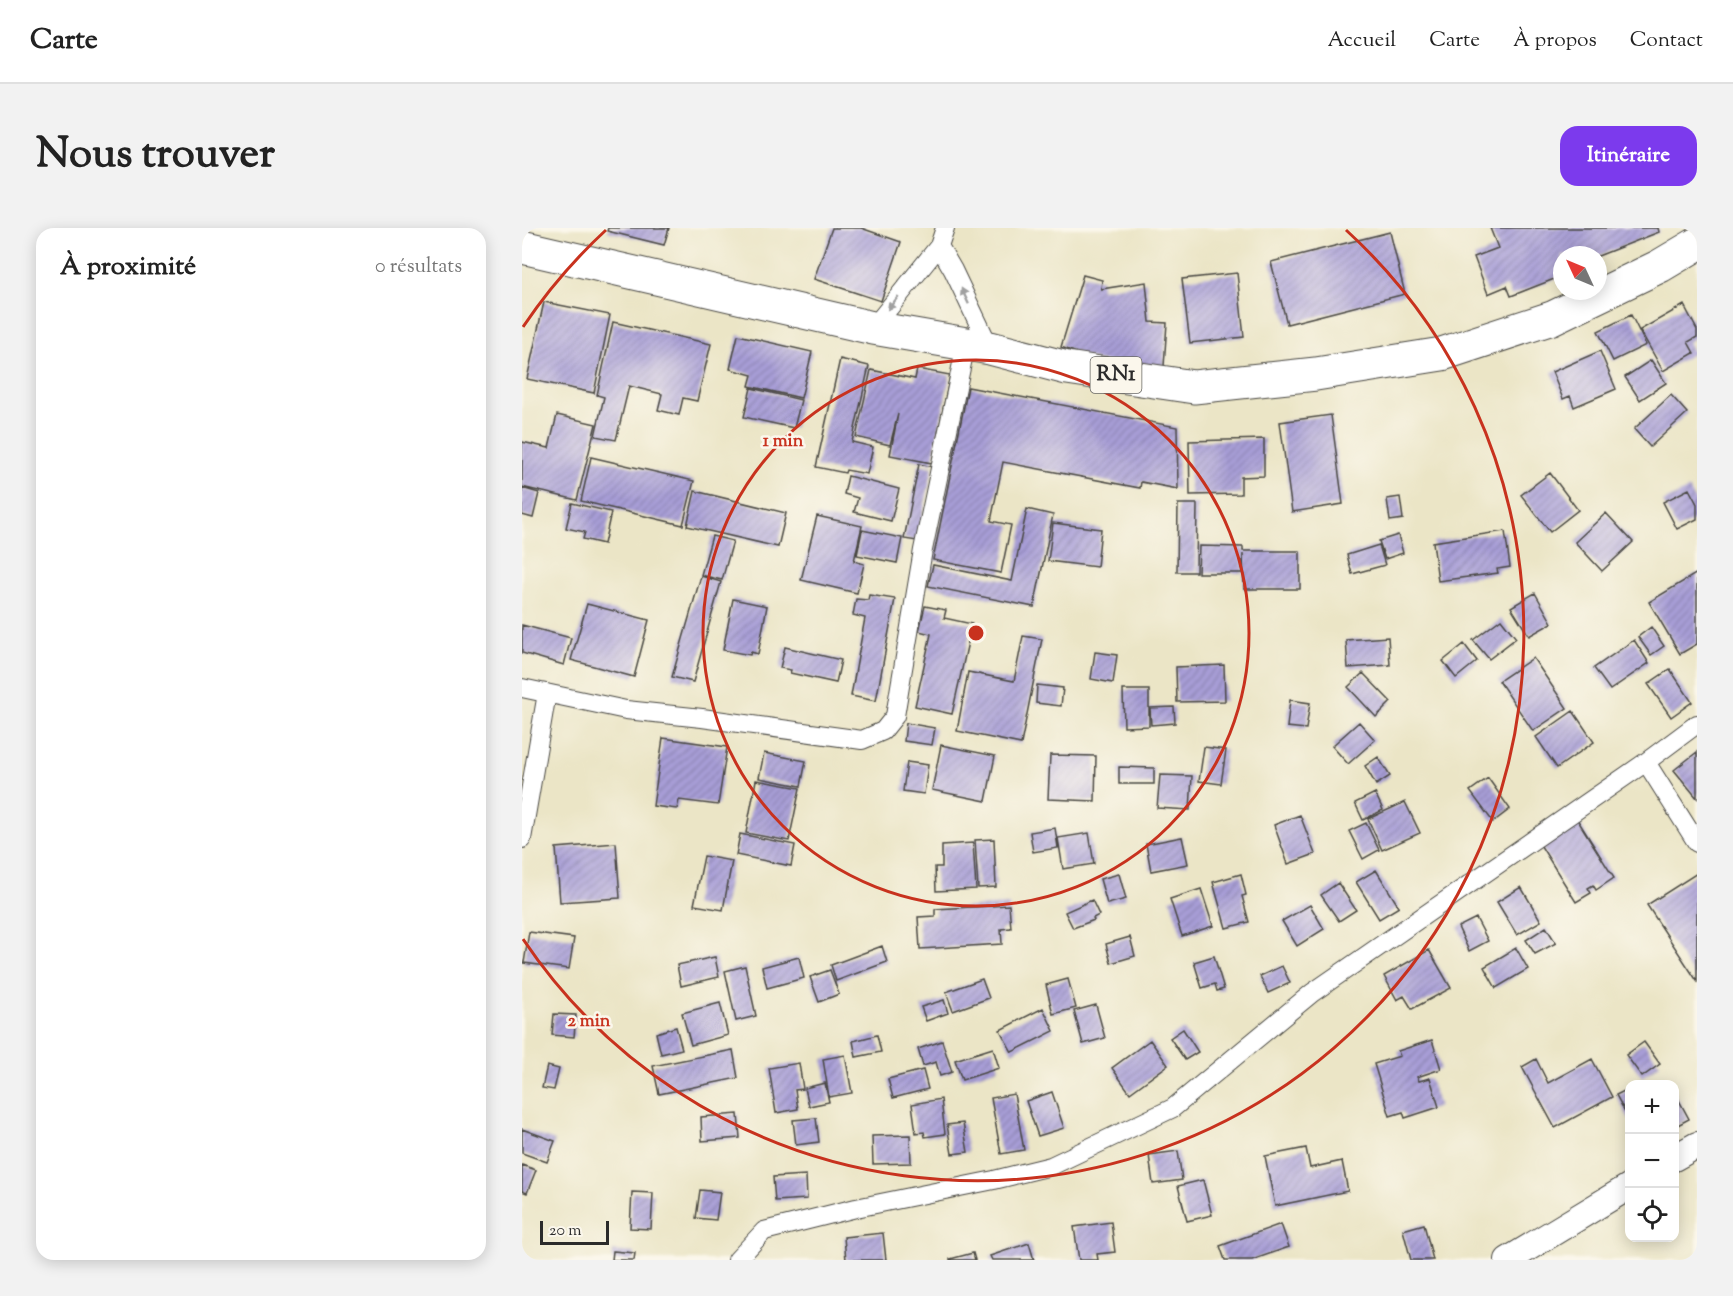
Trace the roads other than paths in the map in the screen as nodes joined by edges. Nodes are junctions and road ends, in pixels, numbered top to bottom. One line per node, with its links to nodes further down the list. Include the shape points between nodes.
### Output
1 (945, 228): 3 (street)
2 (1697, 244): 6 (highway, RN1, via 1552,318 1442,354 1316,374 1194,387 1067,368)
3 (939, 246): 5 (street, one-way to 5); 6 (street, one-way to 3, via 953,270)
4 (522, 247): 5 (highway, RN1)
5 (873, 328): 6 (highway, RN1)
6 (978, 346): 8 (street, via 923,550 895,716 883,731 862,740 626,710)
7 (522, 688): 8 (street)
8 (547, 693): 11 (street)
9 (1697, 724): 10 (street)
10 (1646, 762): 12 (street); 16 (street, via 1312,993 1173,1108 1051,1166 764,1231)
11 (522, 839)
12 (1697, 843)
13 (1697, 1144): 14 (main road)
14 (1679, 1155)
15 (1626, 1188): 17 (main road)
16 (737, 1260)
17 (1508, 1260)

